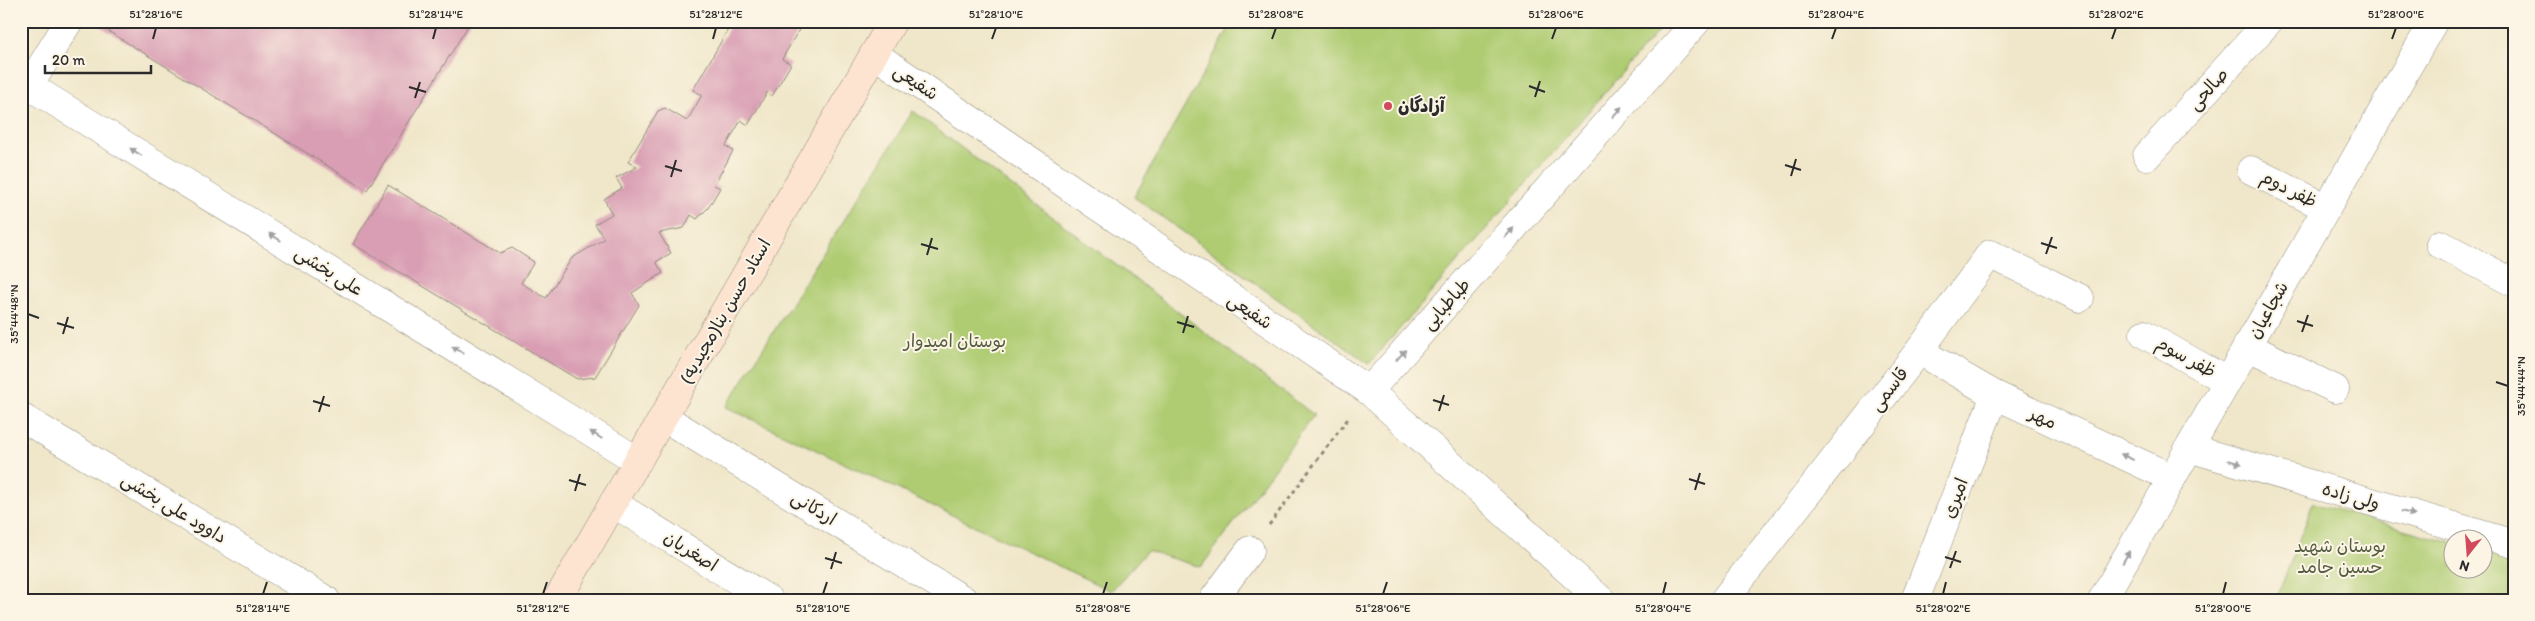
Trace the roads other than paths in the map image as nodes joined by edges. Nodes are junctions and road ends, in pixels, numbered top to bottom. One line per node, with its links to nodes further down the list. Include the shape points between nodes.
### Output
1 (69, 21): 7 (street)
2 (893, 21): 6 (main road, استاد حسن بنا(مجیدیه))
3 (1697, 21): 19 (street, طباطبایی, one-way to 3)
4 (2269, 21): 8 (street, صالحی)
5 (2434, 21): 10 (street, شجاعیان)
6 (874, 54): 19 (street, شفیعی); 22 (main road, استاد حسن بنا(مجیدیه))
7 (25, 84): 24 (street, علی بخشی, one-way to 7)
8 (2147, 156)
9 (2250, 170): 10 (street, ظفر دوم)
10 (2326, 208): 15 (street, شجاعیان)
11 (2440, 244): 12 (street)
12 (2513, 281)
13 (2080, 298): 16 (street, قاسمی, via 1990,254)
14 (2144, 334): 17 (street, ظفر سوم)
15 (2247, 346): 17 (street, شجاعیان); 18 (street)
16 (1919, 351): 20 (street, مهر); 35 (street, قاسمی)
17 (2228, 381): 23 (street, شجاعیان)
18 (2335, 389)
19 (1369, 391): 34 (street, شفیعی)
20 (1995, 395): 25 (street, مهر, one-way to 20); 36 (street, امیری)
21 (21, 417): 29 (street, داوود علی بخشی)
22 (663, 417): 24 (main road, استاد حسن بنا(مجیدیه)); 32 (street, اردکانی)
23 (2189, 448): 25 (street, شجاعیان); 27 (street, ولی زاده, one-way to 27)
24 (638, 461): 26 (main road, استاد حسن بنا(مجیدیه))
25 (2172, 478): 37 (street, شجاعیان, one-way to 25)
26 (613, 503): 30 (main road, استاد حسن بنا(مجیدیه)); 31 (street, اصغریان)
27 (2514, 544)
28 (1250, 550): 33 (street)
29 (326, 600)
30 (557, 600)
31 (769, 600)
32 (964, 600)
33 (1213, 600)
34 (1601, 600)
35 (1724, 600)
36 (1915, 600)
37 (2102, 600)

